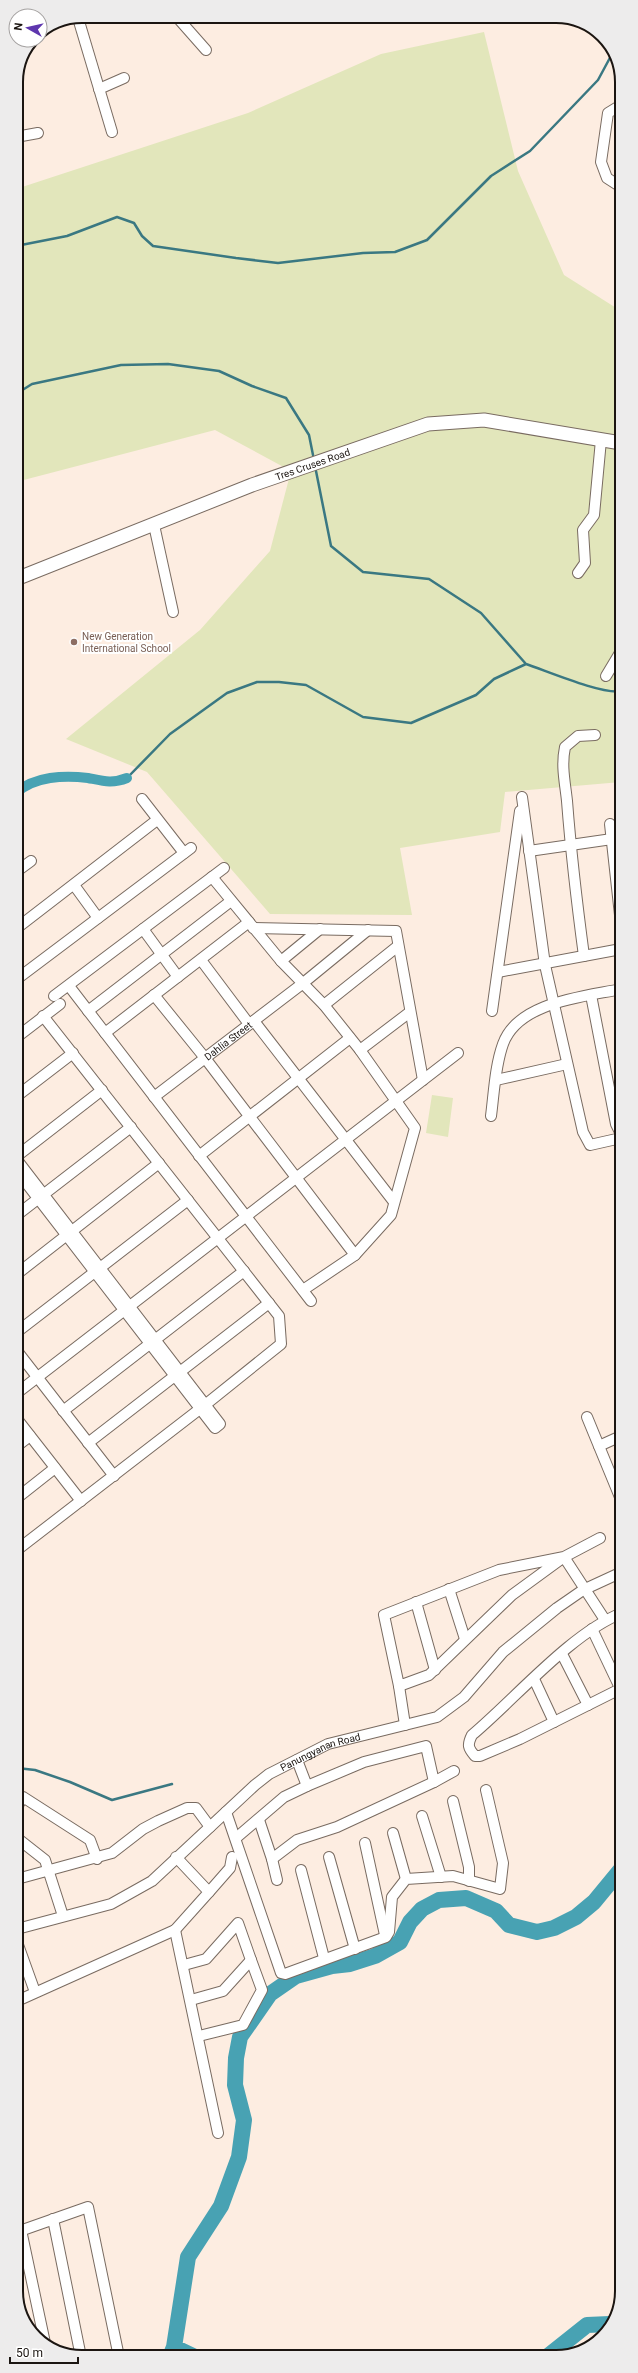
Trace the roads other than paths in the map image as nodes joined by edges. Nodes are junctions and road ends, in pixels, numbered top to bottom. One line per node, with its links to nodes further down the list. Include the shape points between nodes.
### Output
1 (80, 23): 5 (street)
2 (182, 23): 3 (street)
3 (206, 50)
4 (124, 78): 5 (street)
5 (99, 89): 7 (street)
6 (615, 109): 10 (street, via 608,113 601,162 607,178)
7 (112, 132)
8 (38, 133): 9 (street)
9 (23, 136)
10 (615, 183)
11 (600, 440): 12 (main road, Tres Cruses Road); 13 (main road, Tres Cruses Road, via 484,420 428,424 252,485); 14 (street, via 594,515 583,530 585,563)
12 (615, 442)
13 (154, 525): 15 (main road, Tres Cruses Road); 16 (street)
14 (578, 573)
15 (23, 576)
16 (173, 612)
17 (615, 660): 18 (street)
18 (606, 676)
19 (595, 735): 24 (street, via 578,736 565,747 562,769)
20 (142, 800): 21 (street)
21 (157, 820): 31 (street); 33 (street, via 187,850)
22 (610, 824): 23 (street)
23 (612, 839): 24 (street); 28 (street)
24 (569, 845): 25 (street); 42 (street)
25 (529, 851): 45 (street); 46 (street, via 522,797)
26 (31, 861): 27 (street)
27 (23, 867)
28 (615, 867)
29 (224, 868): 30 (street)
30 (212, 877): 32 (street); 36 (street)
31 (74, 885): 33 (street); 34 (street)
32 (231, 901): 35 (street); 41 (street)
33 (98, 918): 47 (street)
34 (23, 923)
35 (251, 925): 37 (street); 43 (street); 44 (street)
36 (143, 929): 41 (street); 50 (street)
37 (320, 929): 38 (street); 44 (street)
38 (368, 930): 39 (street, via 396,931); 49 (street, Dahlia Street)
39 (398, 946): 55 (street); 58 (street)
40 (615, 950): 42 (street)
41 (161, 954): 48 (street); 56 (street)
42 (584, 956): 45 (street)
43 (201, 960): 48 (street); 60 (street)
44 (281, 961): 49 (street)
45 (545, 964): 46 (street); 54 (street)
46 (498, 972): 57 (street)
47 (23, 974)
48 (178, 977): 52 (street)
49 (302, 984): 55 (street); 60 (street, Dahlia Street)
50 (69, 986): 56 (street); 59 (street)
51 (615, 990): 53 (street)
52 (154, 995): 62 (street); 67 (street)
53 (591, 995): 54 (street); 78 (street)
54 (554, 1003): 68 (street); 71 (street, via 528,1014 511,1031 503,1044)
55 (324, 1006): 63 (street)
56 (88, 1011): 62 (street)
57 (492, 1011)
58 (410, 1012): 64 (street); 70 (street)
59 (43, 1016): 61 (street); 65 (street)
60 (252, 1022): 67 (street, Dahlia Street); 69 (street)
61 (23, 1031)
62 (105, 1033): 74 (street)
63 (350, 1038): 64 (street); 69 (street)
64 (360, 1050): 75 (street)
65 (73, 1053): 72 (street); 73 (street)
66 (458, 1053): 70 (street)
67 (205, 1058): 74 (street, Dahlia Street); 77 (street)
68 (567, 1064): 71 (street); 80 (street, via 583,1132 590,1145)
69 (298, 1079): 77 (street); 81 (street)
70 (423, 1080): 75 (street)
71 (496, 1080): 76 (street)
72 (102, 1090): 79 (street); 82 (street)
73 (23, 1091)
74 (154, 1097): 83 (street)
75 (397, 1100): 81 (street); 90 (street, via 415,1128)
76 (491, 1116)
77 (249, 1117): 83 (street); 87 (street)
78 (615, 1119)
79 (131, 1127): 84 (street); 88 (street)
80 (615, 1139)
81 (345, 1140): 87 (street); 90 (street)
82 (23, 1151)
83 (199, 1156): 92 (street)
84 (159, 1163): 89 (street); 93 (street)
85 (23, 1170): 88 (street)
86 (23, 1178): 88 (street)
87 (295, 1178): 92 (street); 95 (street)
88 (40, 1197): 91 (street); 93 (street)
89 (188, 1200): 94 (street); 97 (street)
90 (394, 1202): 95 (street, via 391,1215)
91 (23, 1210)
92 (246, 1216): 94 (street); 99 (street)
93 (69, 1233): 96 (street); 97 (street)
94 (218, 1238): 98 (street); 102 (street)
95 (355, 1255): 99 (street)
96 (23, 1269)
97 (97, 1270): 102 (street); 103 (street)
98 (244, 1271): 101 (street); 104 (street)
99 (303, 1290): 100 (street)
100 (311, 1301)
101 (269, 1303): 106 (street); 109 (street, via 279,1316 281,1344)
102 (127, 1308): 104 (street); 107 (street)
103 (23, 1327)
104 (152, 1342): 106 (street); 110 (street)
105 (23, 1359): 107 (street)
106 (177, 1374): 109 (street); 116 (street)
107 (37, 1377): 108 (street); 110 (street)
108 (23, 1388)
109 (203, 1407): 119 (street)
110 (63, 1411): 116 (street)
111 (587, 1417): 117 (street)
112 (23, 1427): 113 (street)
113 (30, 1436): 115 (street); 118 (street)
114 (615, 1439): 117 (street)
115 (23, 1441)
116 (88, 1443): 119 (street)
117 (599, 1446): 120 (street)
118 (55, 1468): 121 (street); 122 (street)
119 (114, 1476): 122 (street)
120 (615, 1478)
121 (23, 1493)
122 (81, 1501): 124 (street)
123 (600, 1538): 125 (street)
124 (23, 1545)
125 (564, 1557): 127 (street, via 499,1570); 128 (street); 133 (street, via 512,1595)
126 (615, 1575): 128 (street, Panungyanan Road)
127 (449, 1589): 129 (street); 133 (street)
128 (584, 1590): 131 (street); 142 (street, Panungyanan Road, via 557,1608 503,1652 464,1697 437,1717)
129 (416, 1602): 135 (street); 138 (street, via 384,1615)
130 (615, 1616): 131 (street)
131 (605, 1620): 132 (street)
132 (592, 1629): 134 (street); 136 (street)
133 (465, 1639): 135 (street)
134 (562, 1654): 137 (street); 140 (street)
135 (435, 1670): 138 (street, via 429,1675)
136 (615, 1678)
137 (534, 1679): 141 (street); 141 (street, via 472,1735 468,1744 469,1749 475,1756 480,1756)
138 (399, 1686): 142 (street)
139 (615, 1694): 140 (street)
140 (588, 1705): 141 (street)
141 (554, 1722)
142 (405, 1725): 143 (street, Panungyanan Road, via 328,1744)
143 (297, 1760): 146 (street); 150 (street, Panungyanan Road, via 265,1777)
144 (454, 1771): 145 (street)
145 (434, 1782): 146 (street, via 426,1746 364,1762); 162 (street, via 337,1826 297,1840)
146 (307, 1786): 152 (street, via 284,1798)
147 (486, 1790): 169 (street, via 503,1863 500,1889)
148 (23, 1798): 161 (street, via 90,1840)
149 (453, 1801): 169 (street, via 469,1867)
150 (226, 1812): 153 (street, Panungyanan Road); 155 (street)
151 (422, 1816): 166 (street)
152 (259, 1820): 155 (street); 162 (street)
153 (210, 1827): 158 (street, Panungyanan Road); 161 (street, via 199,1810 187,1808 153,1823 117,1850)
154 (392, 1833): 167 (street)
155 (236, 1838): 176 (street, via 281,1972 285,1974)
156 (23, 1842): 163 (street, via 43,1857)
157 (365, 1843): 174 (street)
158 (176, 1857): 170 (street); 171 (street, Panungyanan Road, via 152,1882 127,1896 92,1910)
159 (232, 1857): 170 (street, via 230,1868)
160 (329, 1857): 175 (street)
161 (97, 1859): 163 (street)
162 (272, 1859): 168 (street)
163 (48, 1870): 165 (street); 171 (street)
164 (301, 1870): 176 (street)
165 (23, 1877)
166 (441, 1877): 167 (street); 169 (street, via 453,1876)
167 (406, 1879): 174 (street, via 392,1897 389,1932)
168 (278, 1880)
169 (469, 1881)
170 (209, 1892): 173 (street)
171 (63, 1916): 172 (street, Panungyanan Road)
172 (23, 1928)
173 (175, 1930): 179 (street); 180 (street)
174 (386, 1937): 175 (street)
175 (354, 1949): 176 (street)
176 (324, 1958)
177 (251, 1960): 179 (street, via 238,1923 206,1959); 182 (street, via 223,1991); 183 (street, via 262,1990 243,2025)
178 (23, 1962): 180 (street)
179 (184, 1965): 182 (street)
180 (35, 1992): 181 (street)
181 (23, 1998)
182 (191, 2000): 183 (street)
183 (199, 2036): 184 (street)
184 (218, 2133)
185 (53, 2218): 186 (street); 189 (street); 190 (street, via 88,2207)
186 (23, 2229)
187 (23, 2248): 188 (street)
188 (43, 2335)
189 (80, 2350)
190 (118, 2350)

